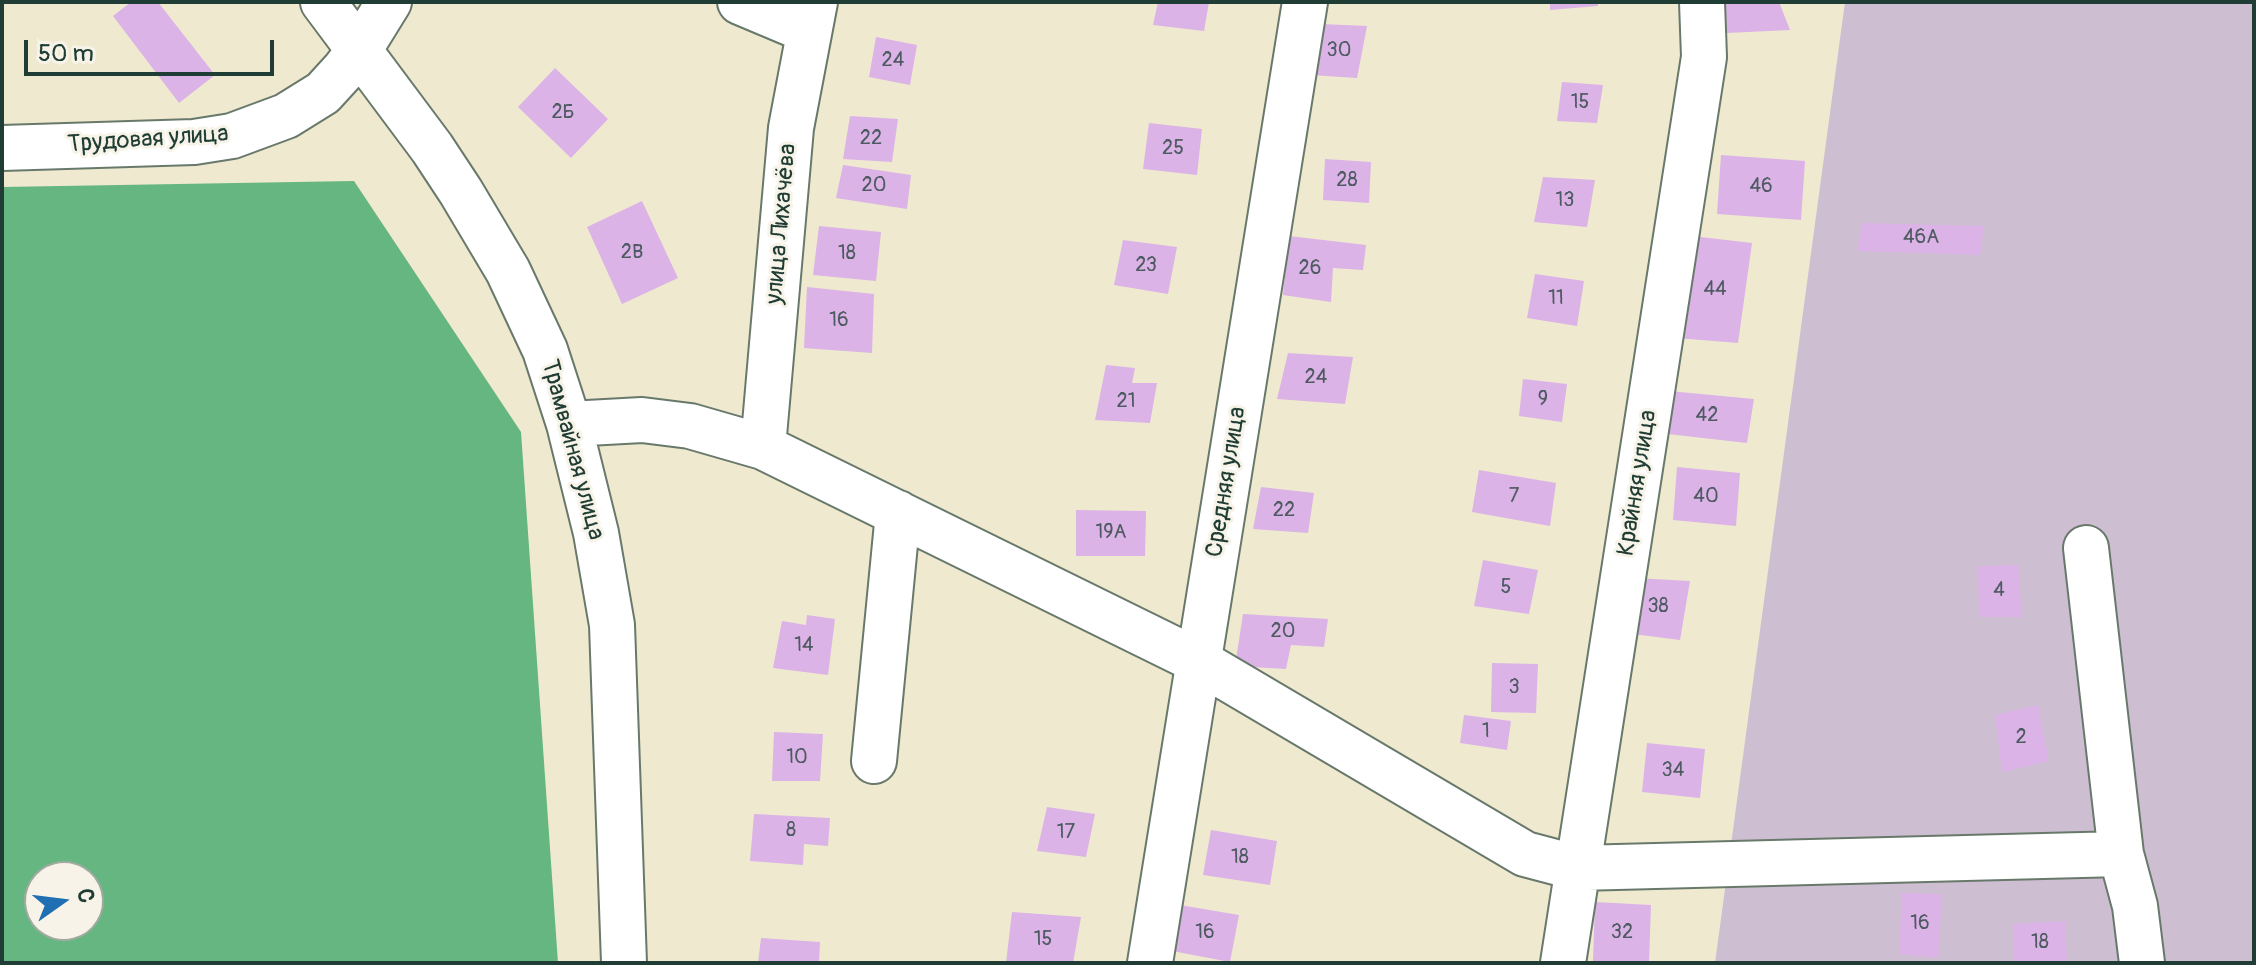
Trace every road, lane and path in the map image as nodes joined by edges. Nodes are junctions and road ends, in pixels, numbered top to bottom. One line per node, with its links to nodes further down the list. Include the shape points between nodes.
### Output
1 (323, 2): 7 (street, Трамвайная улица)
2 (389, 2): 7 (street, Трудовая улица)
3 (740, 2): 6 (street)
4 (1305, 2): 13 (street, Средняя улица)
5 (1702, 2): 16 (street, Крайняя улица, via 1704,57)
6 (812, 17): 10 (street, улица Лихачёва, via 791,128)
7 (360, 49): 8 (street, Трудовая улица, via 323,93 286,116 232,136 194,142); 9 (street, Трамвайная улица, via 461,192 508,271 545,350)
8 (2, 148)
9 (569, 424): 10 (street, via 642,420 690,426); 17 (street, Трамвайная улица, via 612,625)
10 (763, 447): 11 (street)
11 (898, 513): 13 (street); 14 (street)
12 (2086, 548): 15 (street)
13 (1198, 661): 16 (street, via 1525,854); 18 (street, Средняя улица)
14 (874, 761)
15 (2121, 854): 16 (street); 20 (street)
16 (1578, 868): 19 (street, Крайняя улица)
17 (624, 963)
18 (1150, 963)
19 (1563, 963)
20 (2142, 963)

